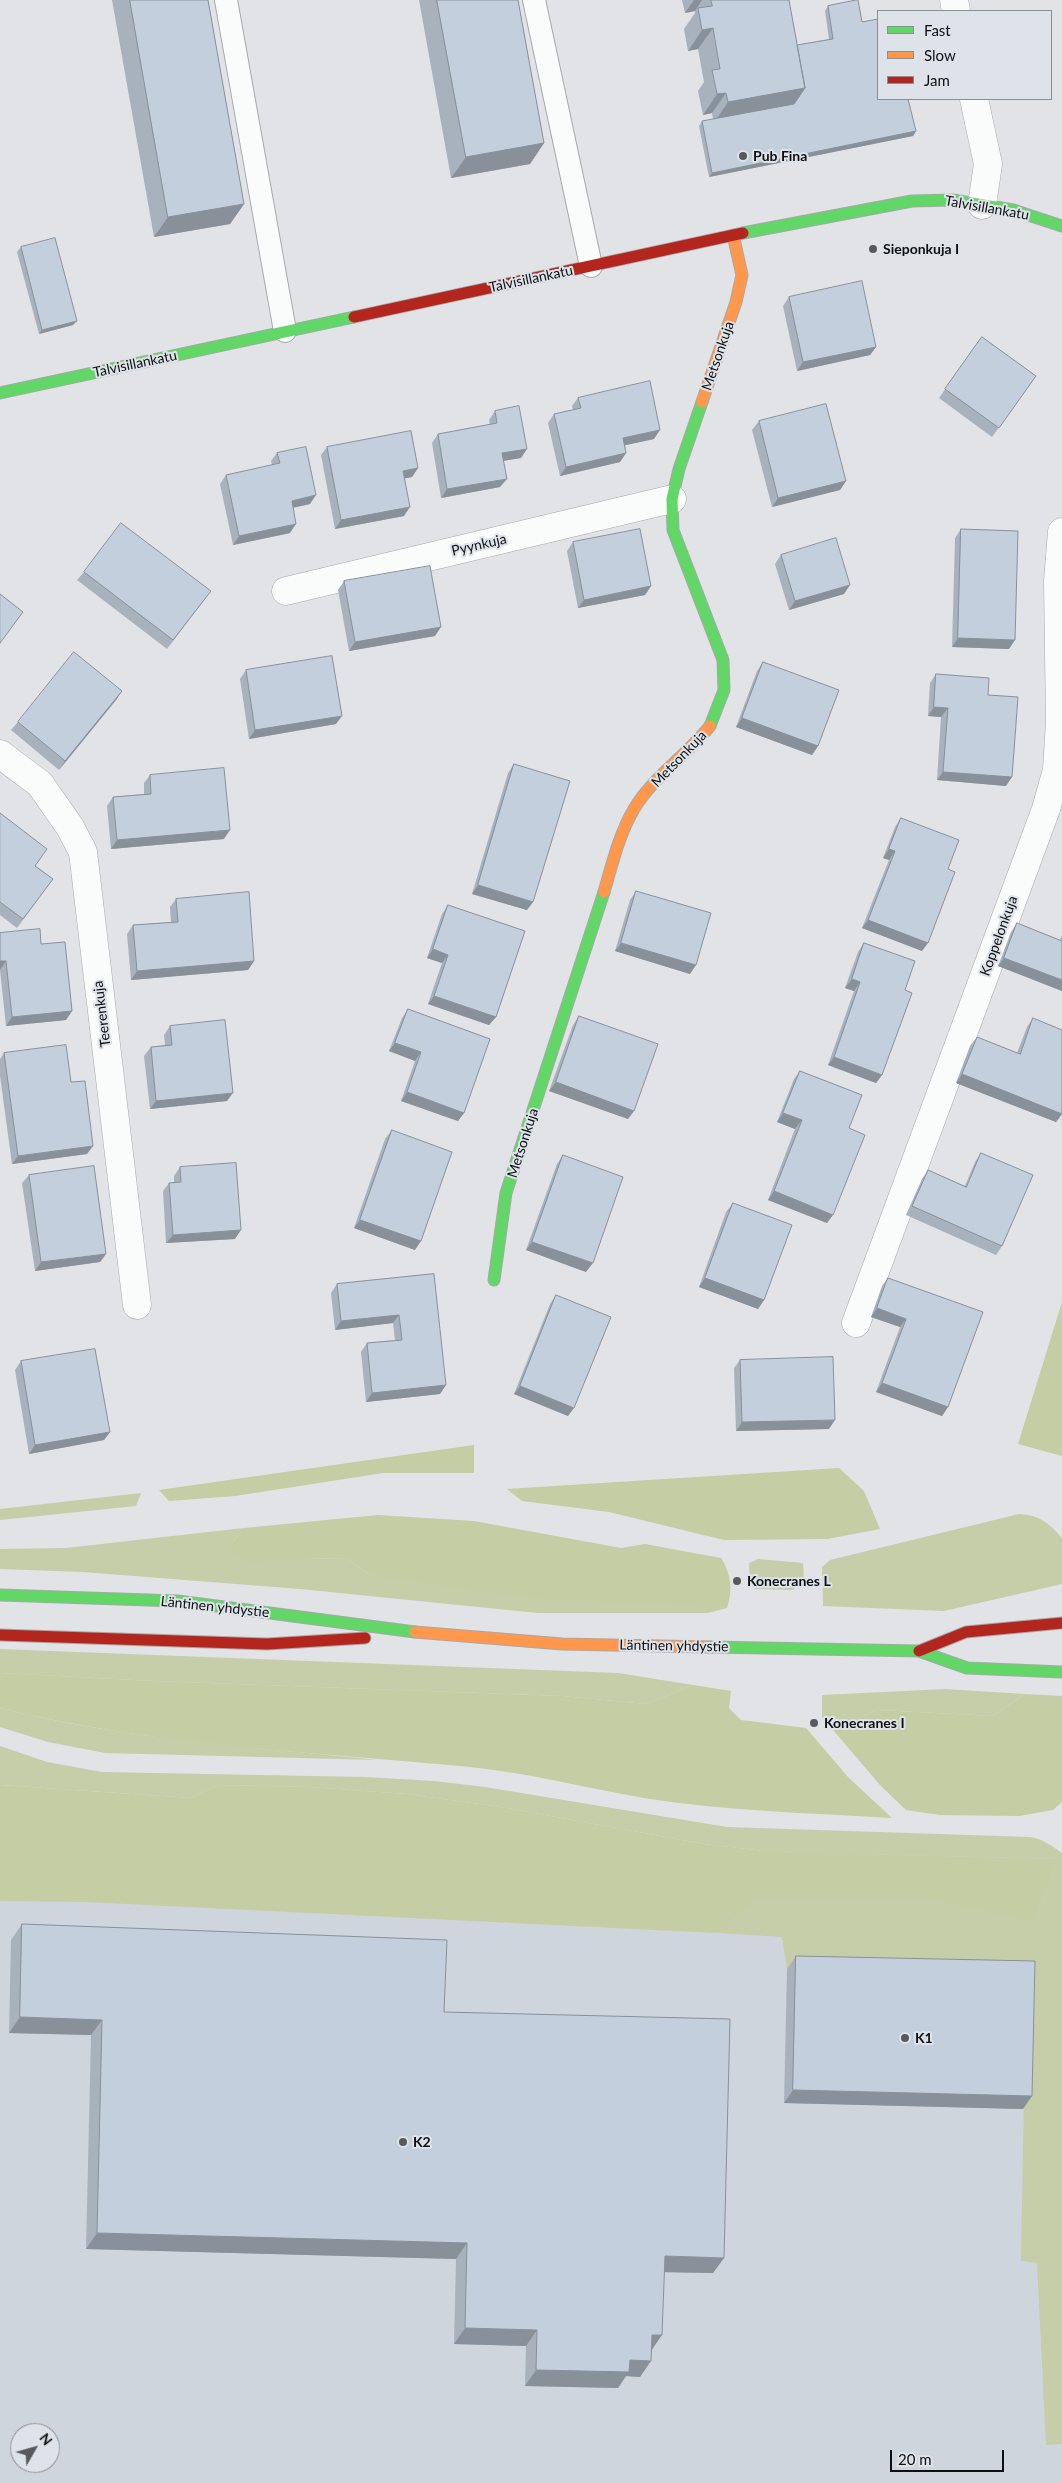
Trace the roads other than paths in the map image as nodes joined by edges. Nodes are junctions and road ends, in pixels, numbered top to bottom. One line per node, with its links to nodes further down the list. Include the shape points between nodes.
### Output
1 (226, 0): 8 (lane)
2 (534, 0): 7 (lane)
3 (974, 100): 4 (street, via 988,164)
4 (982, 205): 5 (street, Talvisillankatu, via 1013,210); 6 (street, Talvisillankatu, via 953,200 912,200)
5 (1062, 226)
6 (733, 235): 7 (street, Talvisillankatu); 10 (street, Metsonkuja, via 742,275 736,302)
7 (591, 266): 8 (street, Talvisillankatu)
8 (285, 332): 9 (street, Talvisillankatu)
9 (0, 393)
10 (672, 499): 12 (street, Pyynkuja); 14 (street, Metsonkuja, via 673,530 723,660 724,690 712,723 634,808 620,839 587,950 506,1193)
11 (1062, 532): 16 (street, Koppelonkuja, via 1058,581 1060,722 1057,770 1043,819)
12 (286, 591)
13 (0, 754): 15 (street, Teerenkuja, via 40,784 83,852)
14 (494, 1280)
15 (137, 1305)
16 (856, 1323)
17 (0, 1595): 20 (street, Läntinen yhdystie, via 178,1601)
18 (1062, 1623): 21 (street, Läntinen yhdystie, via 966,1632)
19 (0, 1634): 20 (street, Läntinen yhdystie, via 267,1644)
20 (429, 1634): 21 (street, Läntinen yhdystie, via 562,1644)
21 (919, 1651): 22 (street, Läntinen yhdystie, via 967,1668)
22 (1062, 1672)

